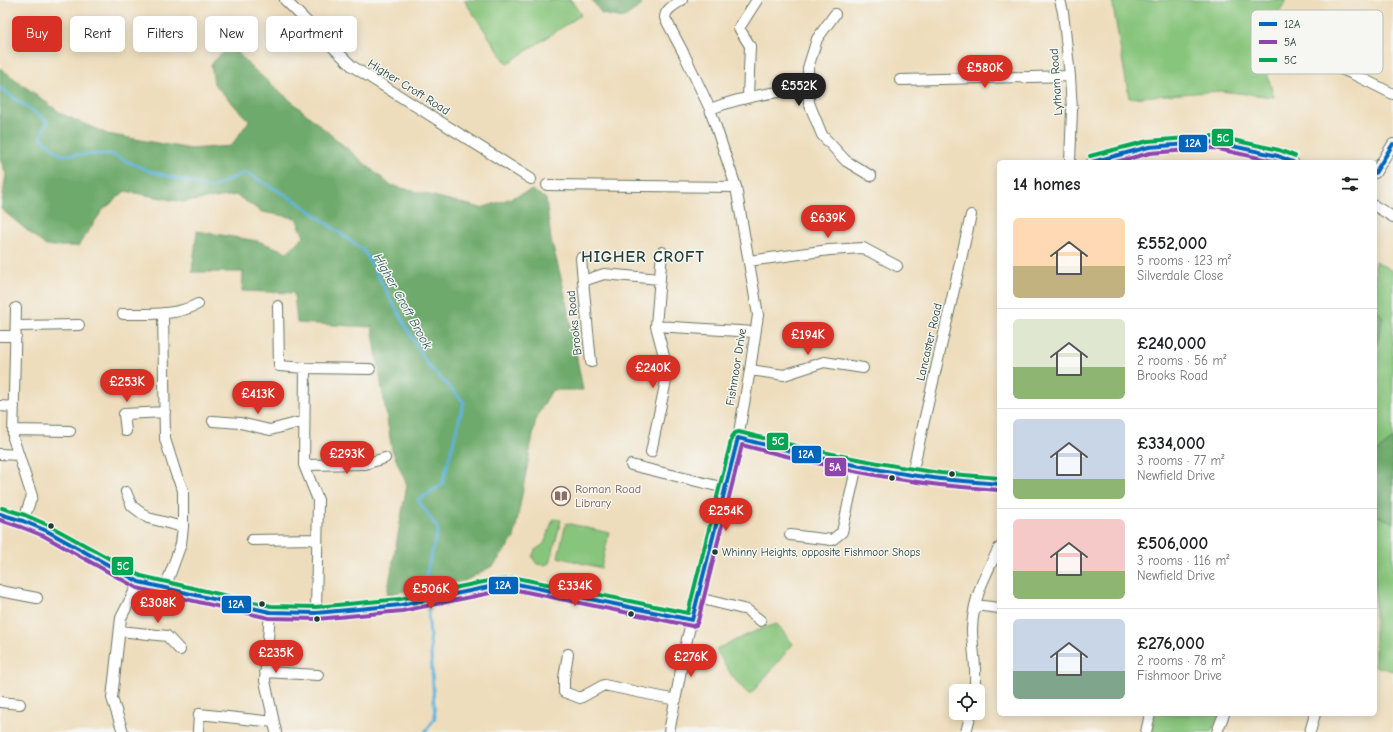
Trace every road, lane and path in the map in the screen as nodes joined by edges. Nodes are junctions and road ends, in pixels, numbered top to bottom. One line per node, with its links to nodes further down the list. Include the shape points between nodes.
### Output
1 (285, 0): 19 (street, Higher Croft Road, via 352,66)
2 (682, 0): 12 (street, Fishmoor Drive, via 665,14 665,18)
3 (757, 0): 11 (street, via 739,28 750,46)
4 (1060, 0): 7 (street, Lytham Road)
5 (835, 14): 9 (street, via 817,39 808,68)
6 (1353, 74): 10 (street)
7 (1070, 76): 8 (street); 14 (street, Lytham Road)
8 (900, 80)
9 (808, 88): 11 (street); 18 (street, via 809,103 822,135 846,161)
10 (1393, 94)
11 (748, 97): 12 (street)
12 (710, 109): 21 (street, Fishmoor Drive)
13 (1393, 144): 17 (street)
14 (1070, 160)
15 (1100, 160): 16 (street, via 1149,147 1214,142)
16 (1289, 160)
17 (1377, 170)
18 (871, 176)
19 (531, 179)
20 (547, 185): 21 (street)
21 (736, 187): 27 (street, Fishmoor Drive)
22 (1377, 207): 24 (street)
23 (971, 215): 63 (street, Lancaster Road)
24 (1393, 217)
25 (662, 252): 29 (street)
26 (580, 258): 30 (street, Brooks Road)
27 (749, 261): 28 (street, via 864,248); 39 (street, Fishmoor Drive, via 758,315)
28 (897, 266)
29 (660, 279): 30 (street, Brooks Road, via 604,274); 38 (street)
30 (583, 281): 42 (street, Brooks Road)
31 (198, 304): 35 (street, via 189,309)
32 (278, 306): 43 (street, via 279,366)
33 (16, 308): 37 (street)
34 (123, 314): 35 (street)
35 (163, 314): 49 (street)
36 (78, 324): 37 (street)
37 (17, 326): 41 (street)
38 (656, 326): 39 (street); 56 (street, via 668,370)
39 (755, 332): 46 (street, Fishmoor Drive)
40 (0, 336): 41 (street)
41 (16, 336): 48 (street)
42 (591, 362)
43 (304, 368): 45 (street); 50 (street)
44 (863, 368): 46 (street, via 824,362 784,375)
45 (370, 369)
46 (750, 370): 55 (street, Fishmoor Drive)
47 (0, 406): 48 (street)
48 (14, 407): 52 (street)
49 (165, 412): 54 (street, via 124,414); 69 (street, via 165,439 183,490)
50 (304, 420): 51 (street, via 270,430 240,423); 60 (street)
51 (213, 421)
52 (13, 430): 53 (street); 58 (street)
53 (70, 431)
54 (126, 431)
55 (738, 438): 62 (street); 65 (street, Fishmoor Drive)
56 (651, 452)
57 (0, 454): 58 (street)
58 (19, 455): 68 (street, via 32,496)
59 (385, 458): 60 (street, via 366,464)
60 (304, 465): 71 (street, via 318,500)
61 (630, 465): 65 (street)
62 (857, 465): 63 (street); 70 (street, via 842,532 832,540)
63 (912, 474): 64 (street)
64 (997, 484)
65 (726, 488): 78 (street, Fishmoor Drive)
66 (126, 492): 69 (street, via 132,506 148,518)
67 (0, 514): 68 (street)
68 (23, 521): 74 (street, via 47,531)
69 (183, 527): 75 (street, via 181,544)
70 (790, 535)
71 (317, 539): 72 (street); 82 (street)
72 (252, 540)
73 (997, 552): 79 (street, via 981,584)
74 (140, 582): 75 (street); 85 (street, via 121,618)
75 (165, 588): 81 (street)
76 (0, 591): 77 (street)
77 (37, 598)
78 (698, 598): 83 (street, Fishmoor Drive); 84 (street, via 747,610)
79 (975, 605): 80 (street); 90 (street, via 972,630)
80 (997, 608)
81 (270, 612): 82 (street); 88 (street)
82 (316, 613): 83 (street, via 401,605 494,586 517,584)
83 (692, 620): 91 (street, Fishmoor Drive)
84 (761, 621)
85 (120, 631): 86 (street, via 167,636); 99 (street, via 112,698)
86 (180, 650)
87 (568, 654): 91 (street, via 564,692 580,698 604,685)
88 (265, 672): 89 (street); 98 (street)
89 (318, 675)
90 (975, 684)
91 (676, 700): 101 (street, Fishmoor Drive)
92 (0, 702): 93 (street)
93 (20, 704)
94 (1150, 716): 103 (street)
95 (1223, 716): 104 (street)
96 (1314, 716): 105 (street)
97 (970, 720): 102 (street)
98 (275, 727): 100 (street, via 199,714)
99 (123, 732)
100 (198, 732)
101 (669, 732)
102 (967, 732)
103 (1146, 732)
104 (1217, 732)
105 (1310, 732)

